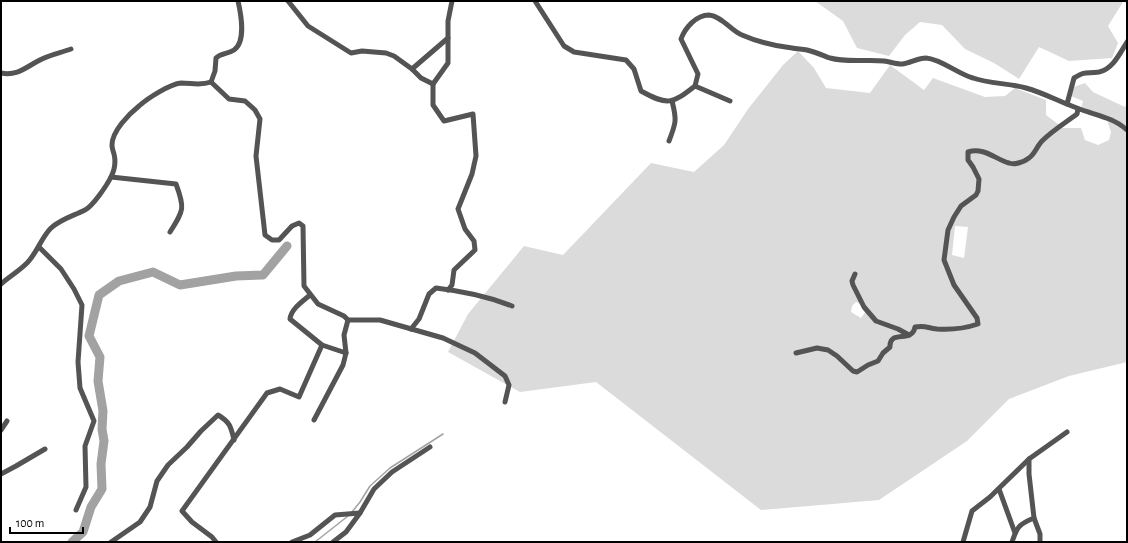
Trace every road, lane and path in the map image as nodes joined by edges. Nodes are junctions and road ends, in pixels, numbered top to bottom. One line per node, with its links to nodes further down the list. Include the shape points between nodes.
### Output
1 (238, 1): 10 (street, via 241,20 240,44 232,52 216,58)
2 (288, 1): 8 (street, via 308,26 351,52 362,51 394,56)
3 (452, 1): 5 (street)
4 (535, 1): 13 (street, via 564,46 574,52 626,60 634,69 641,91 664,102)
5 (448, 38): 8 (street); 11 (street, via 448,63)
6 (1127, 42): 15 (street, via 1113,63 1100,72 1083,72 1074,78)
7 (71, 49): 9 (street, via 37,61 20,72 8,75)
8 (412, 69): 11 (street, via 421,78)
9 (1, 73)
10 (211, 82): 19 (street, via 204,85 173,85 140,104 122,122 115,136 112,145 116,162); 25 (street, via 229,99 245,101 260,119 256,156 265,235 272,240 279,240 292,226 299,223 303,226 304,286)
11 (433, 84): 24 (street, via 433,105 444,121 473,114 476,156 472,174 458,209 465,229 474,241 475,250 454,270 452,285)
12 (695, 86): 13 (street); 14 (street); 15 (street, via 698,74 681,39 689,24 708,15 721,20 736,33 768,44 805,49 831,58 855,62 879,61 898,64 925,58 972,78 1026,88)
13 (672, 101): 18 (street, via 676,117)
14 (730, 101)
15 (1067, 104): 16 (street)
16 (1078, 109): 17 (street, via 1108,118); 29 (street, via 1077,114 1050,134 1024,162 1009,163 989,153 972,150 968,152 968,160 979,179 978,191 961,206 954,217 948,230 944,260 954,285 978,324 937,329 915,327)
17 (1127, 130)
18 (669, 141)
19 (111, 177): 20 (street, via 176,184 182,200 181,214); 21 (street, via 91,206 57,223 49,230)
20 (170, 232)
21 (39, 247): 23 (street, via 27,263); 44 (street, via 61,269 82,305 78,362 80,388 94,421 85,446 86,487)
22 (855, 274): 29 (street, via 853,285 864,307 876,321)
23 (1, 284)
24 (448, 290): 26 (street, via 494,299); 28 (street, via 436,288 429,294 419,319)
25 (310, 295): 27 (street, via 318,304); 30 (street, via 291,314 290,319)
26 (512, 306)
27 (348, 320): 28 (street, via 380,320); 31 (street, via 344,334)
28 (411, 329): 33 (street, via 443,338 475,353 505,376 509,385)
29 (910, 336): 32 (street, via 892,339 890,347 878,360 857,372 828,350 817,348)
30 (322, 345): 31 (street); 38 (street, via 299,397 280,389 267,393)
31 (346, 353): 34 (street, via 343,365)
32 (796, 353)
33 (505, 402)
34 (314, 420)
35 (7, 421): 36 (street)
36 (1, 430)
37 (1067, 432): 41 (street)
38 (234, 440): 48 (street, via 231,426 218,415 168,465 157,481 150,507 140,522); 49 (street, via 182,511)
39 (430, 447): 45 (street, via 392,472 374,489)
40 (45, 449): 42 (street)
41 (1029, 459): 43 (street); 46 (street)
42 (1, 474)
43 (998, 489): 47 (street); 52 (street, via 972,511)
44 (76, 510)
45 (360, 513): 50 (street, via 335,515 310,535); 51 (street, via 346,532)
46 (1034, 518): 47 (street, via 1022,523); 54 (street)
47 (1015, 533): 53 (street)
48 (111, 542)
49 (216, 542)
50 (292, 542)
51 (333, 542)
52 (963, 542)
53 (1012, 542)
54 (1040, 542)

